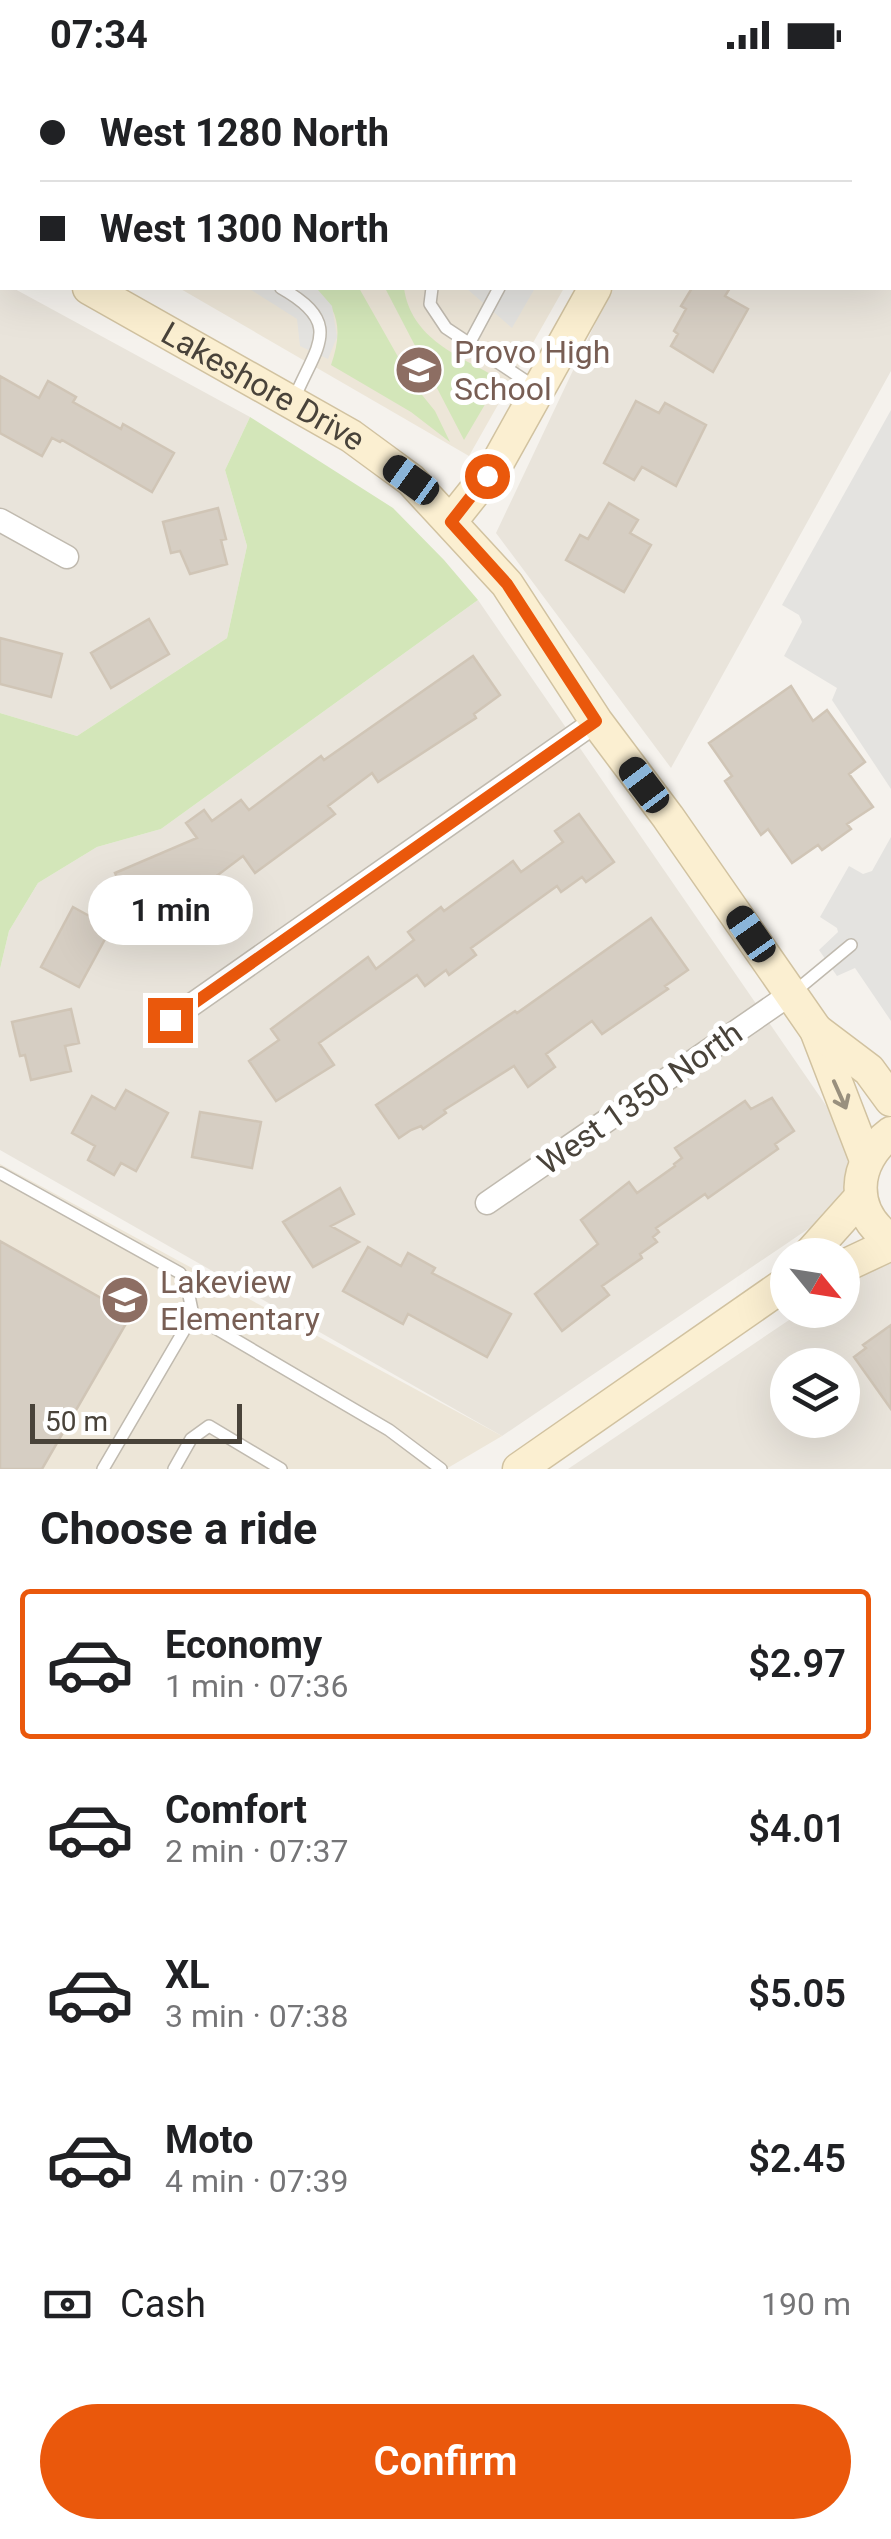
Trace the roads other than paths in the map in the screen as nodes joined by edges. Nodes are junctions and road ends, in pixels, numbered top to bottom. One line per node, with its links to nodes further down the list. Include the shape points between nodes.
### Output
1 (93, 290): 8 (street, Lakeshore Drive)
2 (285, 290): 8 (lane, via 308,302 321,330)
3 (432, 290): 6 (lane, via 430,304 446,328)
4 (499, 290): 6 (lane)
5 (594, 290): 7 (street)
6 (468, 344): 7 (lane)
7 (538, 389): 10 (street, via 498,462)
8 (292, 402): 10 (street, Lakeshore Drive, via 411,480)
9 (0, 520): 11 (street)
10 (451, 522): 12 (street, Lakeshore Drive, via 507,584)
11 (67, 557)
12 (596, 721): 14 (street, Lakeshore Drive); 15 (street)
13 (852, 945): 14 (lane)
14 (792, 993): 16 (street, Lakeshore Drive); 22 (street, West 1350 North)
15 (170, 1020)
16 (816, 1030): 17 (street, Lakeshore Drive, via 869,1070); 19 (street, Lakeshore Drive, one-way to 19)
17 (891, 1100)
18 (891, 1134): 19 (street)
19 (866, 1160): 21 (street)
20 (0, 1173): 27 (lane, via 180,1273)
21 (860, 1198): 23 (street); 24 (street)
22 (487, 1203)
23 (824, 1238)
24 (891, 1242): 25 (street)
25 (860, 1258)
26 (770, 1295): 32 (street)
27 (194, 1315): 28 (lane); 31 (lane, via 390,1430)
28 (104, 1469)
29 (174, 1469): 30 (lane, via 191,1439 209,1426)
30 (281, 1469)
31 (440, 1469)
32 (519, 1469)

